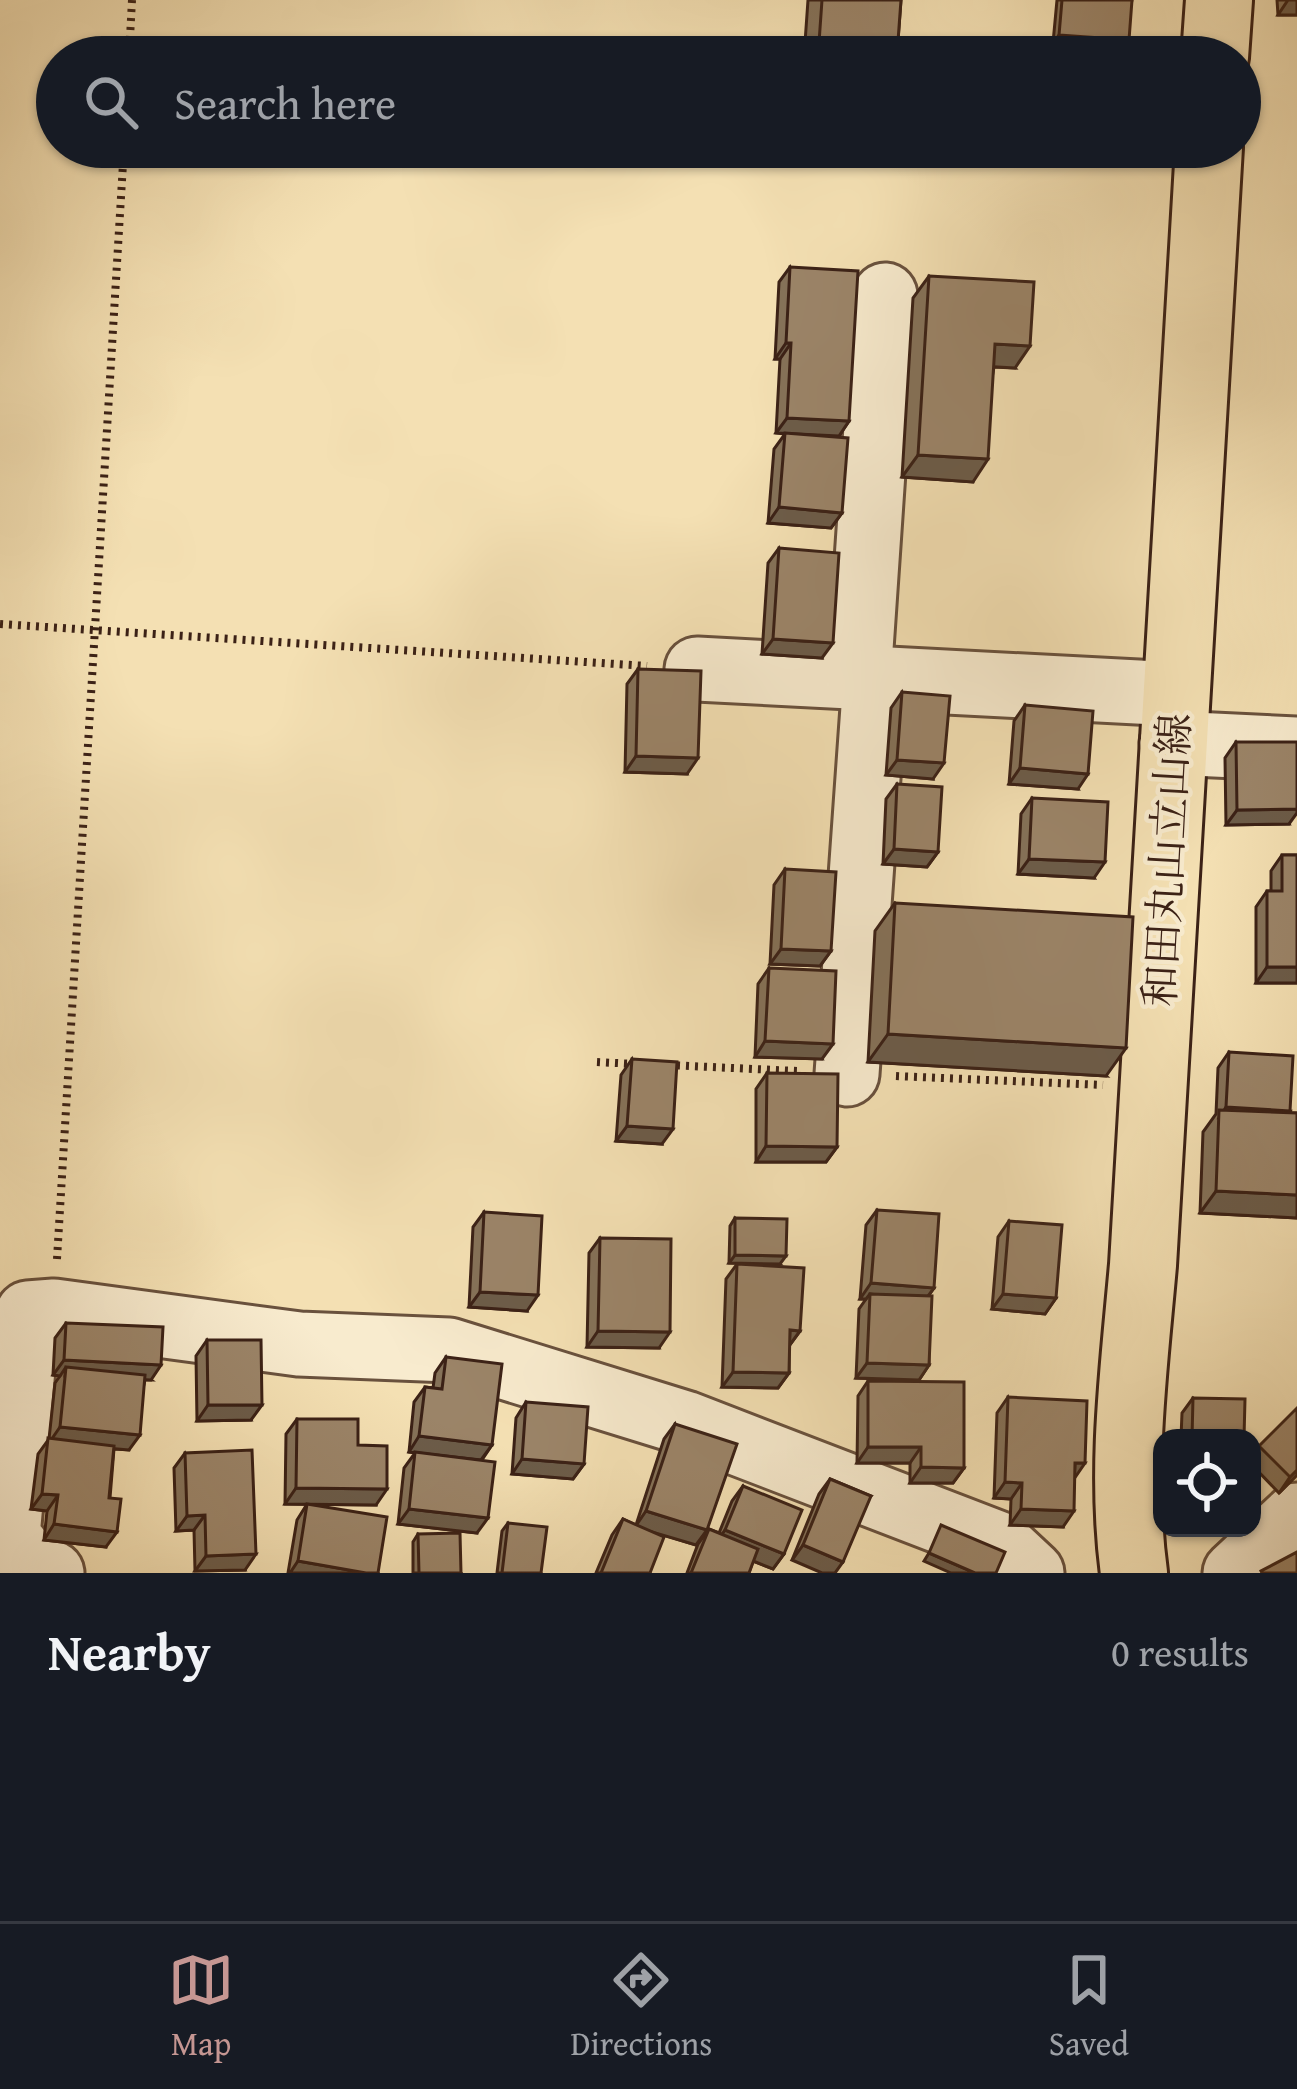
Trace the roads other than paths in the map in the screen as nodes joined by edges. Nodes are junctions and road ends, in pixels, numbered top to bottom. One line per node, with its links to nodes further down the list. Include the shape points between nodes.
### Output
1 (1219, 0): 2 (main road)
2 (1216, 36)
3 (1208, 168): 7 (main road, 和田丸山立山線)
4 (885, 295): 6 (street)
5 (697, 669): 6 (street)
6 (867, 678): 7 (street); 9 (street)
7 (1174, 719): 8 (street); 13 (main road, 和田丸山立山線, via 1129,1428)
8 (1297, 748)
9 (847, 1074)
10 (1297, 1515): 14 (street)
11 (52, 1573): 12 (street, via 34,1568 8,1536 28,1313 53,1311 299,1344 449,1350 706,1431 1002,1545)
12 (1032, 1573)
13 (1134, 1573)
14 (1234, 1573)

